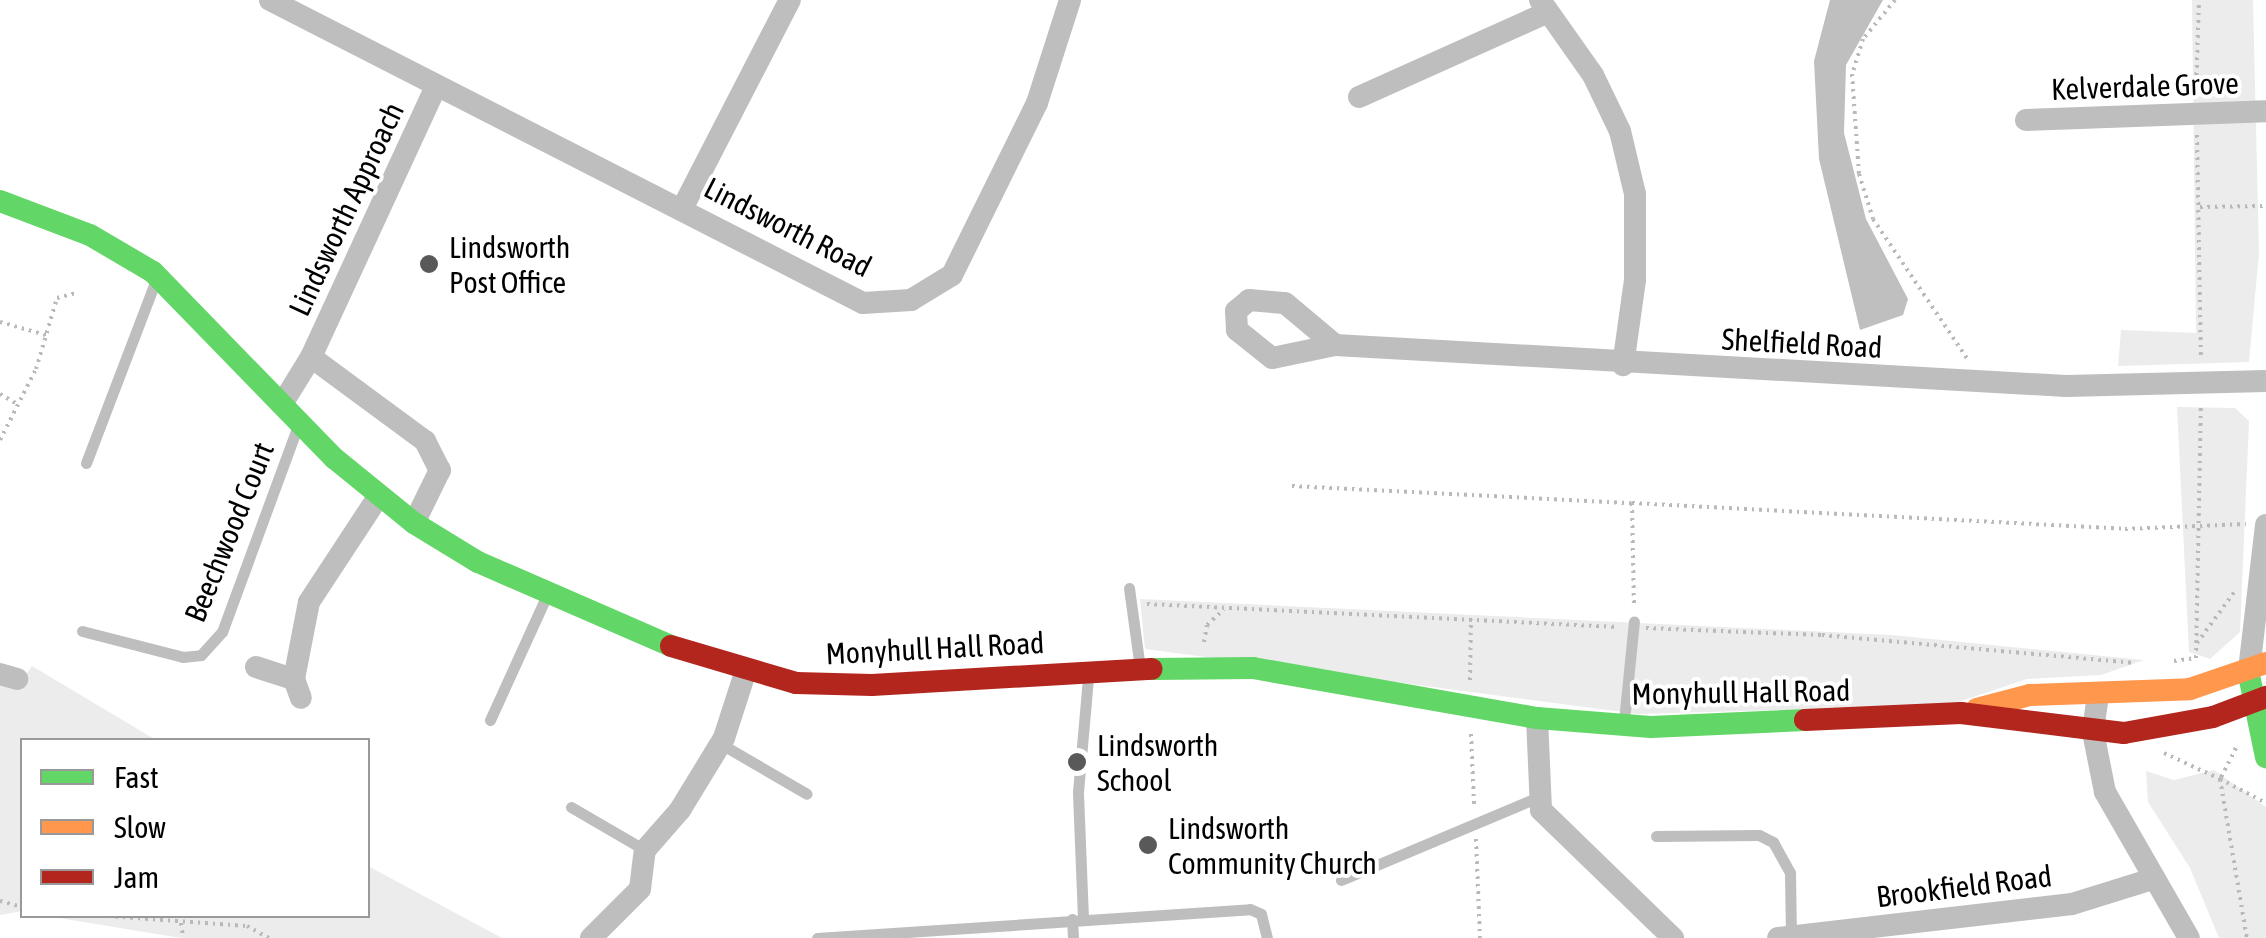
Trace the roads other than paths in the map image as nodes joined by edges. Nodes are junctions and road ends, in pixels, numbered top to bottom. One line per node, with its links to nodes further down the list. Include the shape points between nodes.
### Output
1 (270, 0): 5 (street, Lindsworth Road)
2 (790, 0): 10 (street)
3 (1070, 0): 10 (street, Lindsworth Road, via 1037,103 952,275 938,287 911,300 863,302)
4 (1543, 6): 6 (street); 14 (street, via 1593,75 1620,132 1635,194 1635,280)
5 (436, 87): 10 (street, Lindsworth Road); 13 (street, Lindsworth Approach)
6 (1358, 97)
7 (2266, 111): 8 (street, Kelverdale Grove)
8 (2026, 120)
9 (0, 201): 11 (street, Monyhull Hall Road, via 90,235)
10 (683, 207)
11 (158, 276): 16 (street, Monyhull Hall Road); 18 (lane)
12 (1335, 345): 14 (street, Shelfield Road)
13 (311, 357): 16 (street, Lindsworth Approach); 20 (street, Lindsworth Approach, via 426,440 440,470)
14 (1622, 364): 15 (street, Shelfield Road, via 1984,382)
15 (2266, 382)
16 (282, 404): 17 (street, Monyhull Hall Road)
17 (300, 421): 19 (street, Monyhull Hall Road); 25 (lane, Beechwood Court, via 222,632 200,656)
18 (86, 463)
19 (378, 496): 20 (street, Monyhull Hall Road); 27 (street, via 309,602 298,689)
20 (414, 523): 23 (street, Monyhull Hall Road)
21 (2258, 525): 26 (street)
22 (1129, 588): 29 (lane)
23 (546, 596): 30 (street, Monyhull Hall Road); 36 (lane)
24 (1634, 624): 37 (lane)
25 (82, 630)
26 (2258, 667): 31 (street, Monyhull Hall Road, via 2190,689); 32 (street)
27 (256, 668)
28 (1088, 668): 29 (street, Monyhull Hall Road); 30 (street, Monyhull Hall Road, via 832,686); 49 (lane, via 1078,792)
29 (1140, 668): 35 (street, Monyhull Hall Road, via 1253,668)
30 (746, 670): 39 (street)
31 (2098, 696): 33 (street, Monyhull Hall Road, via 2030,695); 38 (street)
32 (2260, 700): 34 (street, Monyhull Hall Road); 40 (street)
33 (1961, 713): 37 (street, Monyhull Hall Road); 38 (street, Monyhull Hall Road)
34 (2213, 716): 38 (street, Monyhull Hall Road, via 2154,730); 41 (street, via 2244,736)
35 (1537, 718): 37 (street, Monyhull Hall Road); 43 (street)
36 (490, 720)
37 (1624, 725)
38 (2093, 732): 47 (street, via 2106,792)
39 (721, 744): 42 (lane); 46 (street, via 680,810)
40 (2266, 757)
41 (2266, 779)
42 (807, 794)
43 (1538, 797): 48 (lane); 56 (street, via 1554,829)
44 (572, 807): 46 (lane)
45 (1656, 836): 51 (lane, via 1769,839 1790,873)
46 (644, 850): 52 (street, via 640,888)
47 (2154, 879): 50 (street, Brookfield Road, via 2072,904); 57 (street)
48 (1342, 880)
49 (1078, 918): 53 (lane); 54 (lane); 55 (lane, via 1250,909 1261,914)
50 (1829, 935): 51 (street, Brookfield Road)
51 (1785, 937)
52 (591, 938)
53 (817, 938)
54 (1073, 938)
55 (1266, 938)
56 (1672, 938)
57 (2189, 938)

